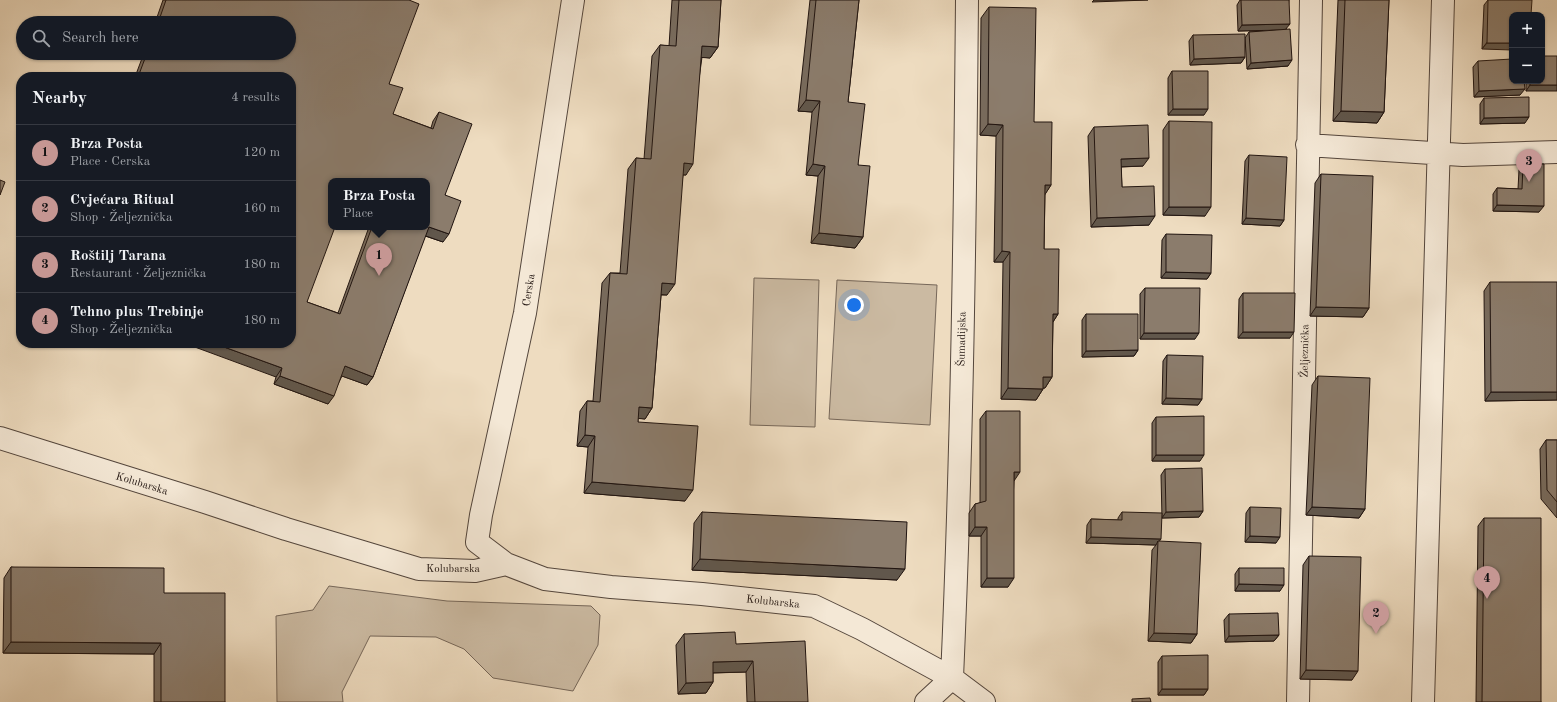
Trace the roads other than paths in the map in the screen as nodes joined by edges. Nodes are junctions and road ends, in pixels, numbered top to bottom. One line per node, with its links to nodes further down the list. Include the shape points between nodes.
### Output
1 (573, 0): 9 (street, Cerska, via 525,313 481,515 478,542)
2 (966, 0): 10 (street, Šumadijska, via 959,470)
3 (1311, 0): 5 (street, Željeznička)
4 (1443, 0): 7 (street)
5 (1307, 145): 7 (street); 13 (street, Željeznička)
6 (1557, 152): 7 (street)
7 (1438, 154): 14 (street)
8 (0, 438): 9 (street, Kolubarska, via 419,569 475,571)
9 (506, 564): 10 (street, Kolubarska, via 546,579 814,606)
10 (952, 678): 11 (street); 12 (street, Kolubarska)
11 (926, 702)
12 (984, 702)
13 (1298, 702)
14 (1423, 702)

